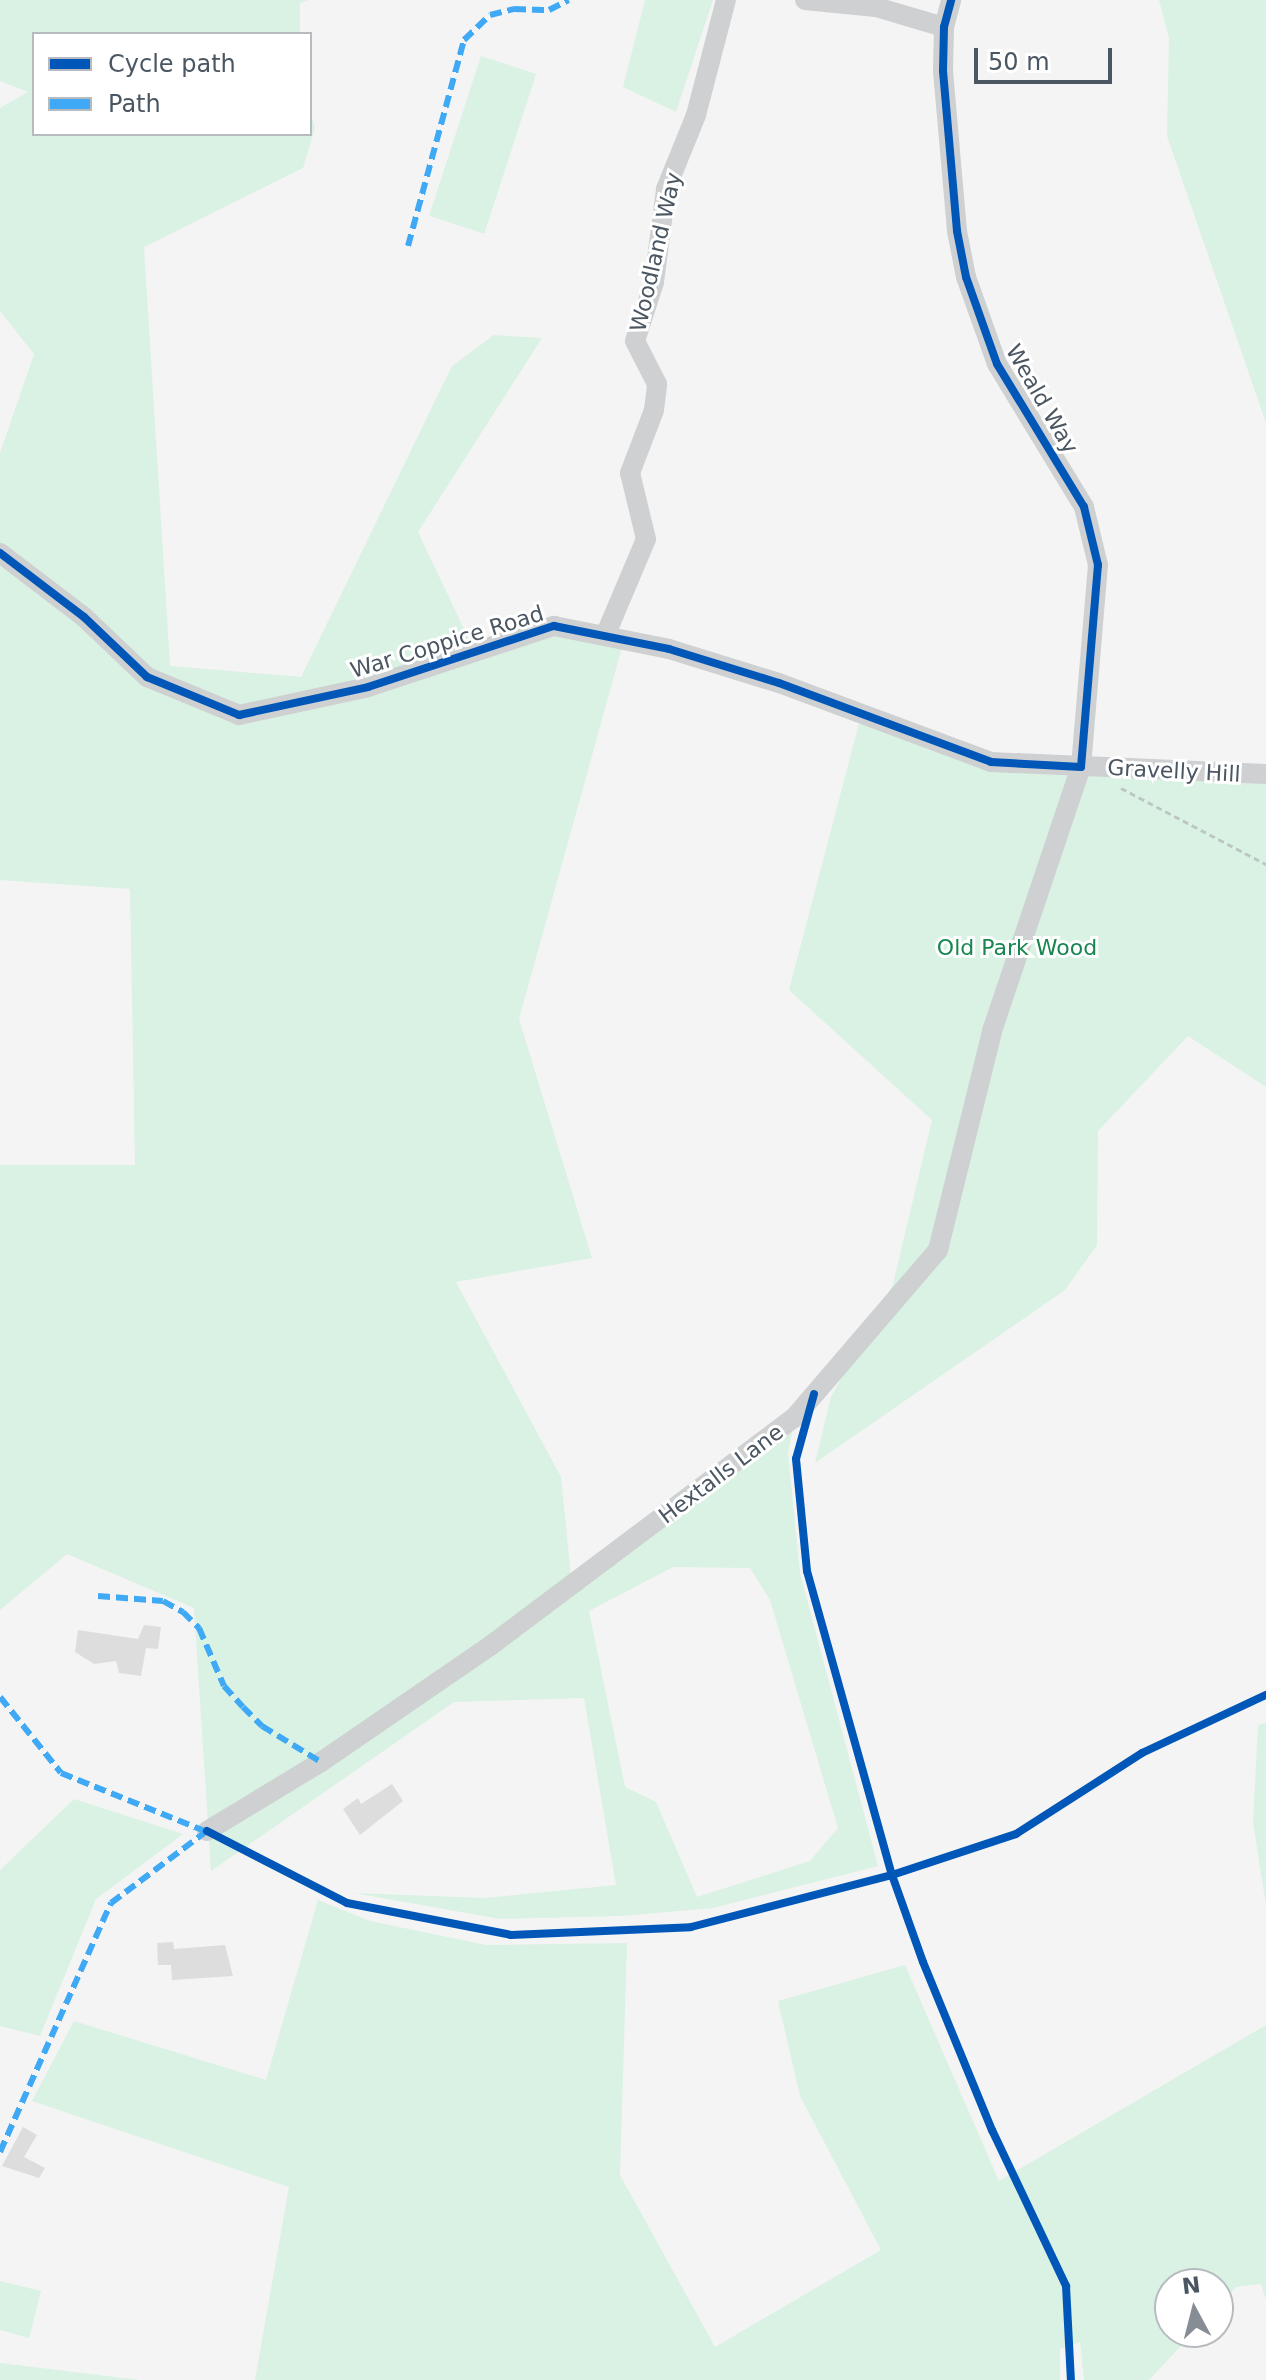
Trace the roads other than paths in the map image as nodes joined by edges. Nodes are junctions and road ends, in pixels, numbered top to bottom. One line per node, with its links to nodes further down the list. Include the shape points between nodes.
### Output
1 (726, 0): 6 (street, Woodland Way, via 696,115 666,189 654,282 635,341 657,384 654,410 630,473 646,539)
2 (805, 0): 4 (street, via 876,7)
3 (951, 0): 4 (street, Weald Way)
4 (944, 27): 7 (street, Weald Way, via 957,231 966,277 997,364 1084,507 1098,565)
5 (0, 553): 6 (street, War Coppice Road, via 84,617 147,677 239,715 368,687 554,626)
6 (605, 636): 7 (street, War Coppice Road, via 669,649 779,683 991,762)
7 (1081, 767): 8 (street, Gravelly Hill); 9 (street, Hextalls Lane, via 992,1031 938,1250 794,1418 490,1646 321,1762)
8 (1266, 774)
9 (207, 1831)

